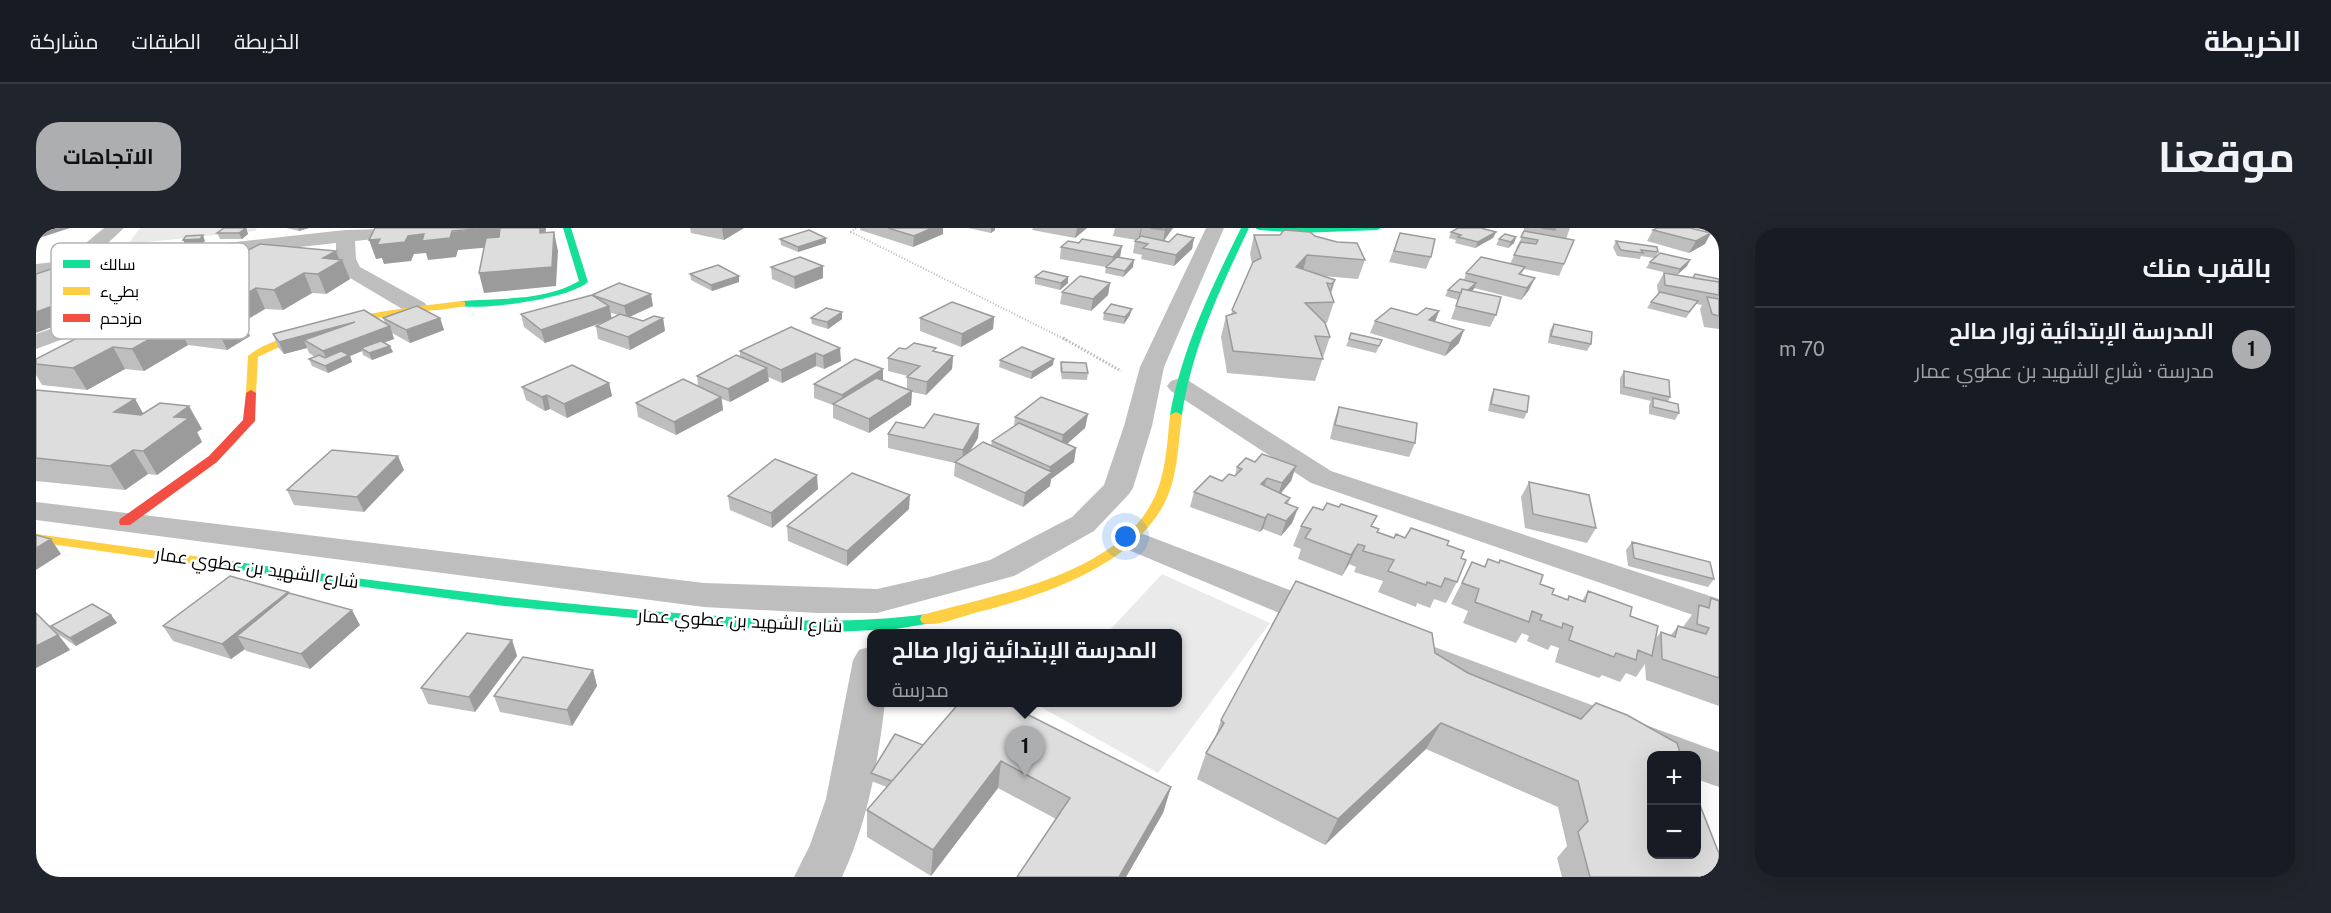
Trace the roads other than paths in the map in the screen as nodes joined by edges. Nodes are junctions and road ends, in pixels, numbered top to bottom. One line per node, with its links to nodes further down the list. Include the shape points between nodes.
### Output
1 (115, 228): 12 (street)
2 (425, 228): 10 (street)
3 (567, 228): 17 (street, via 584,282 575,289)
4 (1215, 228): 27 (street, شارع الشهيد بن عطوي عمار, via 1152,368 1118,488 1083,524)
5 (1245, 228): 20 (street, شارع الشهيد بن عطوي عمار, via 1203,317)
6 (1259, 228): 7 (street)
7 (1377, 228)
8 (1709, 228): 9 (street)
9 (1719, 231)
10 (348, 232): 11 (street); 17 (street, via 346,259 352,271)
11 (321, 239): 13 (street); 14 (street)
12 (97, 243)
13 (249, 247)
14 (249, 264)
15 (51, 268): 16 (street)
16 (36, 270)
17 (417, 308): 22 (street, via 322,329 253,356 249,421 213,459)
18 (51, 337): 19 (street)
19 (36, 342)
20 (1180, 386): 24 (street, شارع الشهيد بن عطوي عمار, via 1168,466 1154,512); 25 (street, via 1321,477)
21 (36, 511): 22 (street, شارع الشهيد بن عطوي عمار)
22 (125, 522): 26 (street, شارع الشهيد بن عطوي عمار, via 704,595 819,601)
23 (36, 538): 30 (street, شارع الشهيد بن عطوي عمار, via 547,608)
24 (1130, 539): 28 (street, شارع الشهيد بن عطوي عمار, via 1109,555 1022,594); 29 (street)
25 (1719, 612)
26 (874, 629)
27 (878, 629)
28 (881, 629)
29 (1354, 629)
30 (867, 630)
31 (1398, 646): 33 (street)
32 (867, 685): 36 (street, via 849,795)
33 (1670, 751)
34 (1701, 763): 35 (street)
35 (1719, 770)
36 (818, 877)

